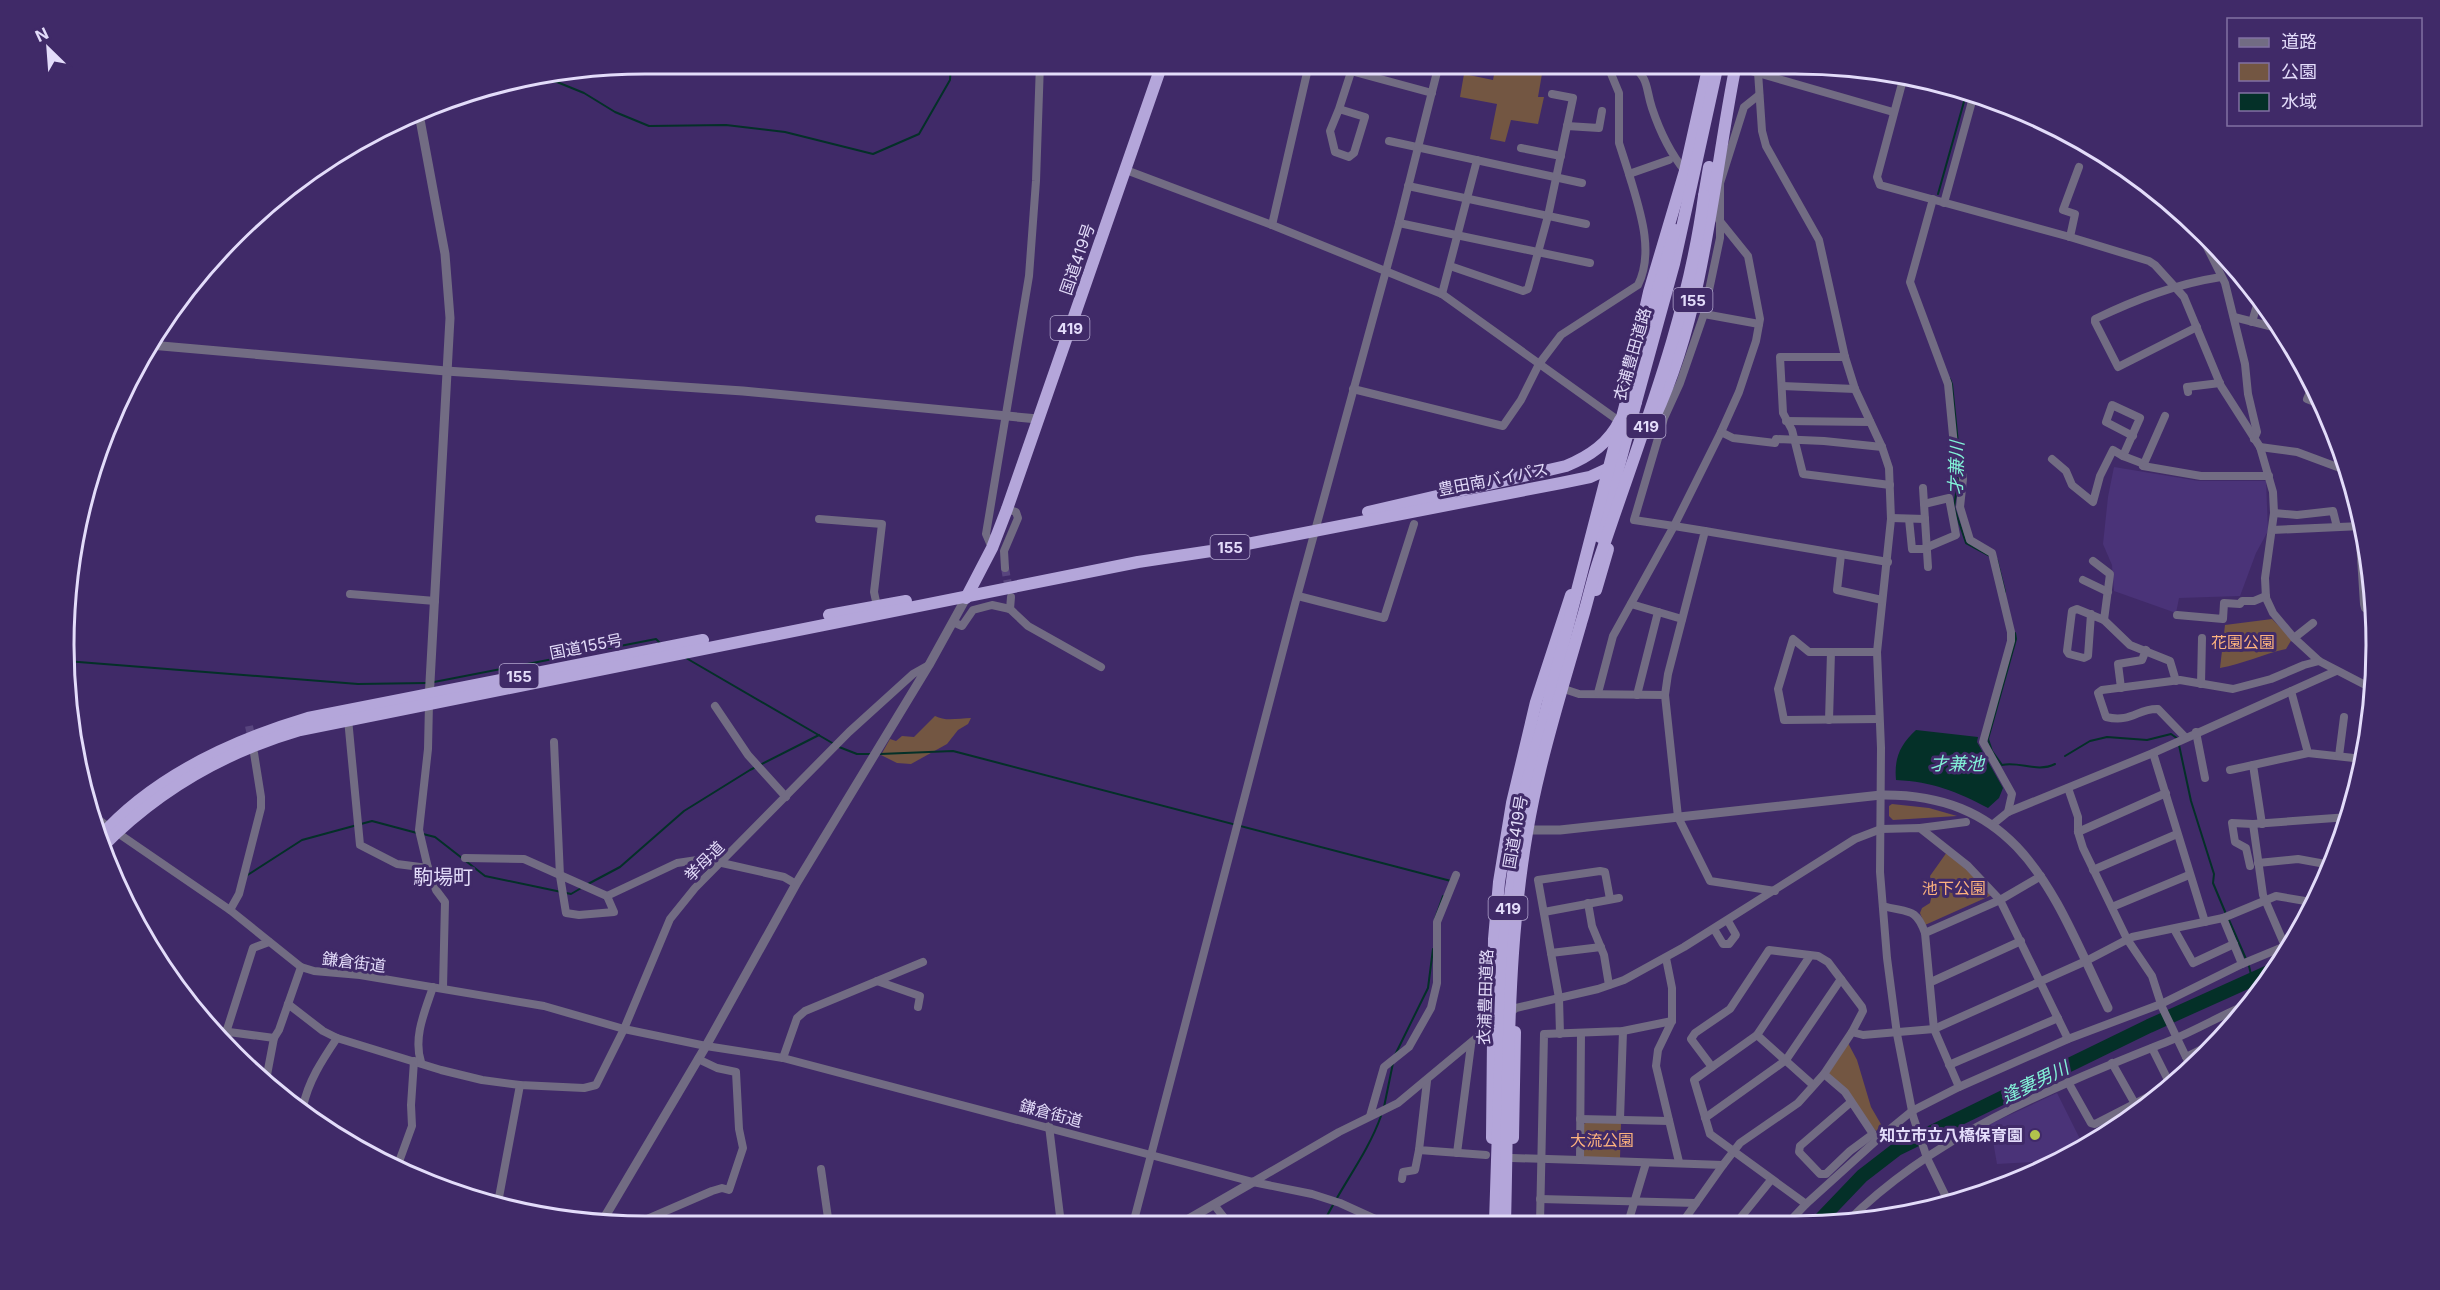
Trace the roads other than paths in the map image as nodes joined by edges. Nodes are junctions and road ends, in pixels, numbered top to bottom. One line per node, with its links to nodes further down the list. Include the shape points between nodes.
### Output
1 (1039, 74): 75 (street, via 1029,276)
2 (1159, 74): 34 (highway, 国道419号 / 419)
3 (1308, 74): 47 (street)
4 (1350, 74): 22 (street)
5 (1359, 74): 17 (street)
6 (1437, 74): 17 (street)
7 (1611, 74): 36 (street, via 1619,93 1619,143)
8 (1642, 74): 35 (street, via 1652,108)
9 (1708, 74): 21 (highway, 豊田南バイパス / 155)
10 (1714, 74): 128 (highway, 衣浦豊田道路 / 419, bridge, via 1653,327)
11 (1714, 74): 145 (highway, 衣浦豊田道路 / 419, bridge, via 1674,264)
12 (1736, 74): 145 (highway, 衣浦豊田道路 / 419, bridge, via 1715,140 1695,254 1665,368)
13 (1737, 74): 89 (highway, 豊田南バイパス / 155, via 1705,253 1684,337 1652,424)
14 (1758, 74): 19 (street)
15 (1765, 74): 24 (street)
16 (1902, 83): 24 (street)
17 (1432, 93): 28 (street)
18 (1552, 94): 26 (street, via 1573,98)
19 (1759, 94): 44 (street, via 1744,107 1720,183); 66 (street, via 1766,146 1820,240)
20 (1972, 102): 42 (street)
21 (1700, 108): 35 (highway, 豊田南バイパス / 155); 128 (highway, 衣浦豊田道路 / 419, bridge, via 1675,230)
22 (1339, 109): 22 (street, via 1330,131 1331,141 1335,152 1349,157 1354,153 1365,117)
23 (1602, 111): 26 (street, via 1599,128)
24 (1893, 112): 41 (street, via 1877,181)
25 (420, 120): 68 (street, via 447,267 450,318)
26 (1567, 126): 30 (street)
27 (1389, 141): 28 (street)
28 (1418, 147): 31 (street); 39 (street)
29 (1521, 148): 30 (street)
30 (1561, 156): 37 (street)
31 (1476, 160): 37 (street); 40 (street)
32 (1669, 160): 36 (street)
33 (2079, 167): 49 (street, via 2063,210 2075,214)
34 (1126, 170): 47 (street); 76 (highway, 国道419号 / 419)
35 (1685, 171): 77 (highway, 豊田南バイパス / 155, via 1649,292)
36 (1629, 174): 67 (street, via 1643,220 1643,276 1638,285 1561,335)
37 (1556, 177): 38 (street); 43 (street)
38 (1582, 183)
39 (1408, 186): 40 (street); 45 (street)
40 (1467, 199): 43 (street); 48 (street)
41 (1933, 200): 42 (street); 98 (street, via 1910,282 1948,384 1963,480)
42 (1944, 203): 49 (street)
43 (1548, 216): 46 (street); 51 (street)
44 (1719, 220): 59 (street, via 1720,238); 62 (street, via 1748,256)
45 (1399, 223): 48 (street); 54 (street)
46 (1587, 224)
47 (1272, 225): 54 (street)
48 (1458, 236): 51 (street); 53 (street)
49 (2070, 237): 56 (street, via 2149,261)
50 (2208, 251): 55 (street)
51 (1537, 252): 52 (street); 53 (street, via 1528,289 1523,291)
52 (1590, 263)
53 (1450, 266): 57 (street)
54 (1384, 272): 57 (street); 71 (street)
55 (2221, 277): 56 (street); 60 (street)
56 (2173, 286): 64 (street, via 2184,297); 64 (street, via 2095,319 2116,365)
57 (1442, 294): 67 (street)
58 (2256, 308): 61 (street)
59 (1704, 314): 62 (street); 107 (street, via 1664,418 1634,519)
60 (2234, 317): 61 (street); 82 (street, via 2257,432)
61 (2252, 321): 63 (street)
62 (1759, 324): 80 (street, via 1739,392)
63 (2269, 326)
64 (2197, 327): 69 (street)
65 (158, 346): 68 (street)
66 (1845, 357): 70 (street, via 1780,357); 72 (street)
67 (1539, 364): 71 (street, via 1503,426); 77 (street)
68 (446, 371): 75 (street, via 743,391); 130 (street)
69 (2220, 383): 73 (street, via 2187,387); 82 (street)
70 (1782, 386): 72 (street); 78 (street)
71 (1353, 389): 108 (street)
72 (1856, 389): 79 (street)
73 (2188, 392)
74 (2165, 416): 90 (street)
75 (1007, 417): 76 (street); 113 (street, via 986,534)
76 (1038, 419): 100 (highway, 国道419号 / 419)
77 (1619, 421): 84 (highway, 豊田南バイパス / 155)
78 (1786, 421): 79 (street); 83 (street)
79 (1870, 422): 85 (street)
80 (1721, 432): 83 (street, via 1733,438); 107 (street)
81 (2133, 436): 81 (street, via 2139,416 2112,405 2106,422); 87 (street)
82 (2254, 439): 86 (street)
83 (1795, 441): 85 (street); 95 (street, via 1803,474)
84 (1600, 446): 92 (highway, 国道419号); 108 (highway, 豊田南バイパス / 155, via 1555,470)
85 (1882, 447): 95 (street)
86 (2260, 447): 91 (street, via 2297,452); 93 (street)
87 (2123, 456): 88 (street, via 2113,450 2093,502 2072,485 2066,471); 90 (street)
88 (2052, 459)
89 (1621, 462): 92 (highway, 豊田南バイパス / 155); 156 (highway, 国道419号 / 419, via 1609,485 1616,516 1614,531)
90 (2144, 464): 93 (street, via 2201,476)
91 (2338, 467)
92 (1597, 474): 94 (highway, 豊田南バイパス / 155); 97 (highway, 国道419号 / 419)
93 (2269, 476): 101 (street)
94 (1574, 480): 97 (highway, via 1590,481); 108 (highway, 豊田南バイパス / 155)
95 (1890, 485): 102 (street)
96 (1923, 488): 99 (street)
97 (1600, 494): 170 (highway, 国道419号 / 419, via 1583,563 1541,684)
98 (1955, 500): 99 (street); 114 (street, via 1956,535); 183 (street, via 1970,540 1993,558 2011,637 1983,742 2012,794)
99 (1924, 504): 105 (street)
100 (1007, 509): 113 (highway, 国道419号 / 419); 119 (street, via 1016,512 1018,518 1004,551)
101 (2274, 513): 109 (street, via 2333,511); 111 (street)
102 (1891, 518): 104 (street); 117 (street)
103 (819, 519): 132 (street, via 882,524 874,592)
104 (1909, 519): 105 (street); 114 (street, via 1912,549)
105 (1925, 519): 114 (street)
106 (1414, 524): 125 (street, via 1384,618)
107 (1674, 526): 112 (street); 131 (street)
108 (1316, 527): 123 (highway, 豊田南バイパス / 155); 125 (street)
109 (2337, 527): 110 (street); 111 (street)
110 (2354, 527)
111 (2272, 530): 126 (street)
112 (1705, 531): 115 (street); 138 (street)
113 (992, 548): 123 (highway, 国道419号 / 419)
114 (1927, 548): 118 (street)
115 (1841, 555): 117 (street); 129 (street, via 1837,590)
116 (2093, 561): 122 (street, via 2110,574)
117 (1888, 562): 129 (street)
118 (1928, 567)
119 (1005, 568)
120 (2362, 568): 133 (street)
121 (2082, 580): 122 (street)
122 (2108, 592): 139 (street)
123 (968, 593): 132 (highway, 国道155号 / 155); 140 (street); 161 (highway, 国道155号 / 155)
124 (351, 594): 130 (street)
125 (1298, 596): 308 (street)
126 (2266, 596): 137 (street, via 2240,604 2224,603 2223,620); 143 (street, via 2273,613)
127 (1011, 597): 134 (street)
128 (1575, 600): 337 (highway, 衣浦豊田道路 / 419, bridge, via 1528,776 1510,889 1504,941)
129 (1882, 600): 147 (street)
130 (435, 601): 161 (street)
131 (1631, 604): 135 (street); 158 (street, via 1613,636)
132 (877, 606): 161 (highway, 国道155号 / 155)
133 (2365, 608)
134 (1010, 609): 140 (street, via 992,605 978,608 962,626); 150 (street, via 1028,626)
135 (1659, 612): 138 (street); 159 (street)
136 (2091, 614): 136 (street, via 2072,611 2069,654 2088,656); 139 (street)
137 (2177, 615)
138 (1682, 619): 160 (street)
139 (2104, 620): 144 (street, via 2130,645)
140 (953, 622): 149 (street)
141 (2313, 623): 143 (street)
142 (2202, 638): 153 (street)
143 (2294, 638): 148 (street)
144 (2146, 650): 152 (street, via 2170,661); 155 (street, via 2142,660 2118,664)
145 (1572, 652): 339 (highway, 衣浦豊田道路 / 419, bridge, via 1538,778 1523,865 1513,954)
146 (1831, 652): 147 (street); 166 (street); 166 (street, via 1809,652 1793,639 1778,689 1784,720)
147 (1877, 652): 165 (street)
148 (2319, 661): 151 (street); 153 (street, via 2246,687)
149 (929, 665): 182 (street, 挙母道, via 913,674 846,735); 209 (street)
150 (1101, 667)
151 (2336, 671): 154 (street); 157 (street)
152 (2176, 681): 153 (street); 155 (street)
153 (2202, 684)
154 (2365, 685)
155 (2121, 688): 168 (street, via 2098,693 2106,717 2128,719 2158,709)
156 (1564, 689): 158 (street, via 1578,694); 193 (highway, 国道419号 / 419)
157 (2291, 691): 167 (street); 173 (street)
158 (1598, 693): 159 (street)
159 (1637, 695): 160 (street)
160 (1665, 695): 184 (street)
161 (429, 698): 164 (highway, 国道155号 / 155); 194 (highway, 国道155号 / 155, via 308,718 240,740 147,795); 203 (street, via 419,830)
162 (715, 706): 182 (street, via 748,755)
163 (2344, 717): 174 (street)
164 (348, 719): 194 (highway, 国道155号 / 155, via 270,738 241,750 162,794); 203 (street, via 360,845 397,864)
165 (1879, 719): 166 (street); 181 (street)
166 (1829, 720)
167 (2196, 732): 168 (street); 178 (street)
168 (2180, 739): 172 (street)
169 (554, 742): 207 (street)
170 (1525, 747): 193 (highway, 419); 210 (highway, 国道419号 / 419)
171 (254, 753): 219 (street, via 261,808 239,894)
172 (2153, 753): 179 (street); 180 (street)
173 (2308, 753): 174 (street); 176 (street)
174 (2339, 756): 175 (street)
175 (2355, 758)
176 (2253, 765): 177 (street); 189 (street)
177 (2230, 770)
178 (2205, 778)
179 (2068, 788): 183 (street); 195 (street, via 2078,817)
180 (2166, 793): 195 (street); 197 (street)
181 (1881, 795): 184 (street); 190 (street, via 1932,798); 192 (street)
182 (786, 797): 200 (street, 挙母道)
183 (2008, 812): 190 (street)
184 (1677, 817): 193 (street); 211 (street, via 1710,881)
185 (2339, 818): 189 (street)
186 (1966, 822): 191 (street)
187 (102, 824): 194 (street, 鎌倉街道)
188 (2253, 824): 189 (street); 202 (street); 202 (street, via 2232,823 2235,842 2246,848)
189 (2262, 824)
190 (1992, 825): 208 (street, via 2016,844)
191 (1920, 828): 192 (street); 213 (street, via 1968,866)
192 (1881, 829): 211 (street, via 1855,838); 217 (street)
193 (1524, 830): 210 (highway, 419, via 1512,866); 252 (highway, 国道419号 / 419)
194 (112, 831): 196 (highway, 国道155号 / 155); 198 (highway, 国道155号 / 155); 219 (street, 鎌倉街道)
195 (2078, 832): 204 (street)
196 (106, 834)
197 (2177, 834): 204 (street); 206 (street)
198 (107, 838)
199 (465, 858): 207 (street, via 524,859)
200 (720, 863): 209 (street, via 784,877); 212 (street, via 704,859 677,863); 258 (street, 挙母道, via 670,919)
201 (2323, 864): 202 (street, via 2298,860)
202 (2254, 865): 214 (street)
203 (428, 868): 247 (street, via 445,902)
204 (2093, 870): 218 (street)
205 (1456, 875): 298 (street, via 1437,922 1437,983 1431,1008 1409,1047 1384,1067)
206 (2189, 875): 218 (street); 223 (street)
207 (560, 876): 212 (street); 212 (street, via 566,913 614,912)
208 (2041, 876): 213 (street); 238 (street)
209 (796, 885): 273 (street)
210 (1499, 887): 257 (highway, 国道419号 / 419)
211 (1775, 891): 222 (street)
212 (607, 896)
213 (2000, 900): 226 (street); 228 (street)
214 (2265, 901): 215 (street, via 2276,896); 221 (street); 229 (street)
215 (2306, 901)
216 (1588, 903): 220 (street); 220 (street, via 1615,898 1605,872 1538,880); 232 (street)
217 (1883, 906): 226 (street, via 1916,914); 266 (street)
218 (2112, 907): 227 (street)
219 (230, 910): 230 (street, 鎌倉街道)
220 (1544, 912): 234 (street)
221 (2223, 918): 223 (street); 231 (street)
222 (1728, 921): 224 (street); 224 (street, via 1736,935 1729,944 1723,944)
223 (2205, 922): 225 (street)
224 (1714, 929): 236 (street)
225 (2174, 929): 227 (street); 231 (street, via 2193,963)
226 (1925, 933): 244 (street)
227 (2127, 939): 238 (street); 250 (street, via 2152,976)
228 (2021, 941): 243 (street); 244 (street)
229 (2284, 941)
230 (269, 942): 240 (street, 鎌倉街道); 262 (street, via 253,948)
231 (2234, 944): 239 (street)
232 (1601, 947): 234 (street); 245 (street)
233 (2279, 949): 239 (street)
234 (1551, 953): 248 (street)
235 (1810, 956): 241 (street, via 1828,962); 267 (street); 284 (street, via 1769,950 1730,1009 1695,1033 1691,1039)
236 (1666, 958): 245 (street); 256 (street, via 1672,988)
237 (923, 962): 242 (street)
238 (2086, 962): 243 (street); 253 (street)
239 (2242, 964): 250 (street)
240 (301, 967): 246 (street, 鎌倉街道); 249 (street)
241 (1841, 979): 263 (street, via 1863,1011); 279 (street)
242 (877, 981): 251 (street, via 920,996); 277 (street, via 805,1011 797,1018)
243 (2040, 981): 255 (street); 259 (street)
244 (1931, 982): 259 (street)
245 (1609, 985): 248 (street)
246 (434, 987): 247 (street, 鎌倉街道); 281 (street, via 420,1025)
247 (443, 988): 258 (street, 鎌倉街道, via 544,1005)
248 (1559, 998): 252 (street); 265 (street)
249 (288, 1004): 269 (street); 270 (street)
250 (2162, 1006): 268 (street); 271 (street)
251 (918, 1007)
252 (1516, 1008): 257 (street); 310 (highway, 国道419号 / 419)
253 (2108, 1008)
254 (2234, 1011): 268 (street)
255 (2058, 1018): 271 (street); 283 (street)
256 (1672, 1021): 261 (street); 302 (street, via 1658,1050 1656,1066)
257 (1492, 1025): 272 (street); 338 (highway, 国道419号 / 419)
258 (624, 1029): 273 (street, 鎌倉街道); 290 (street, 挙母道, via 596,1085)
259 (1934, 1029): 266 (street); 283 (street)
260 (224, 1031): 262 (street)
261 (1623, 1031): 264 (street); 301 (street)
262 (228, 1032): 269 (street)
263 (1852, 1032): 266 (street); 286 (street)
264 (1581, 1033): 265 (street); 300 (street)
265 (1560, 1034): 311 (street, via 1544,1034)
266 (1898, 1034): 297 (street)
267 (1757, 1035): 279 (street); 284 (street)
268 (2176, 1035): 274 (street); 276 (street)
269 (274, 1038): 285 (street)
270 (337, 1038): 281 (street); 296 (street, via 322,1060)
271 (2068, 1039): 292 (street)
272 (1471, 1045): 288 (street); 306 (street)
273 (706, 1046): 277 (street, 鎌倉街道); 278 (street)
274 (2152, 1047): 282 (street); 287 (street)
275 (2196, 1052): 276 (street)
276 (2186, 1057): 280 (street)
277 (783, 1058): 303 (street, 鎌倉街道)
278 (698, 1059): 329 (street); 330 (street, via 736,1072 743,1148 729,1190 712,1191)
279 (1786, 1060): 291 (street); 299 (street)
280 (2188, 1060)
281 (418, 1061): 290 (street, via 482,1080); 313 (street, via 412,1126)
282 (2112, 1063): 289 (street); 295 (street)
283 (1949, 1065): 292 (street)
284 (1712, 1067): 299 (street, via 1694,1080)
285 (267, 1074)
286 (1824, 1074): 291 (street); 294 (street)
287 (2167, 1079)
288 (1427, 1081): 298 (street, via 1398,1103); 304 (street)
289 (2068, 1082): 295 (street, via 2092,1124); 307 (street)
290 (520, 1085): 322 (street)
291 (1813, 1085): 305 (street, via 1798,1103)
292 (1959, 1087): 297 (street)
293 (2145, 1097): 295 (street)
294 (1851, 1102): 294 (street, via 1874,1134 1826,1174 1820,1174 1799,1152 1800,1146)
295 (2134, 1102)
296 (304, 1103)
297 (1913, 1114): 307 (street); 326 (street, via 1879,1138)
298 (1370, 1116): 320 (street)
299 (1705, 1118): 305 (street, via 1710,1134)
300 (1580, 1119): 301 (street); 312 (street)
301 (1620, 1119): 302 (street)
302 (1669, 1121): 314 (street)
303 (1049, 1126): 308 (street, 鎌倉街道); 332 (street)
304 (1419, 1150): 306 (street); 318 (street, via 1415,1170 1403,1172)
305 (1733, 1152): 316 (street); 319 (street)
306 (1457, 1153): 309 (street)
307 (1926, 1154): 321 (street); 328 (street)
308 (1151, 1155): 320 (street, 鎌倉街道); 333 (street)
309 (1486, 1155)
310 (1512, 1158): 311 (street); 340 (highway, 国道419号 / 419)
311 (1541, 1159): 312 (street); 323 (street)
312 (1580, 1160): 315 (street)
313 (399, 1161)
314 (1680, 1162): 315 (street); 316 (street)
315 (1646, 1163): 324 (street)
316 (1723, 1165): 325 (street)
317 (821, 1169): 331 (street)
318 (1402, 1179)
319 (1771, 1180): 326 (street); 344 (street)
320 (1252, 1182): 327 (street); 336 (street, 鎌倉街道, via 1311,1194)
321 (1946, 1196)
322 (499, 1198)
323 (1540, 1199): 324 (street); 341 (street)
324 (1635, 1202): 325 (street); 342 (street)
325 (1696, 1203): 343 (street)
326 (1806, 1204): 345 (street)
327 (1215, 1206): 334 (street); 335 (street)
328 (1856, 1213)
329 (610, 1215)
330 (654, 1216)
331 (827, 1216)
332 (1060, 1216)
333 (1136, 1216)
334 (1198, 1216)
335 (1223, 1216)
336 (1369, 1216)
337 (1496, 1216)
338 (1496, 1216)
339 (1506, 1216)
340 (1507, 1216)
341 (1540, 1216)
342 (1630, 1216)
343 (1686, 1216)
344 (1742, 1216)
345 (1795, 1216)

